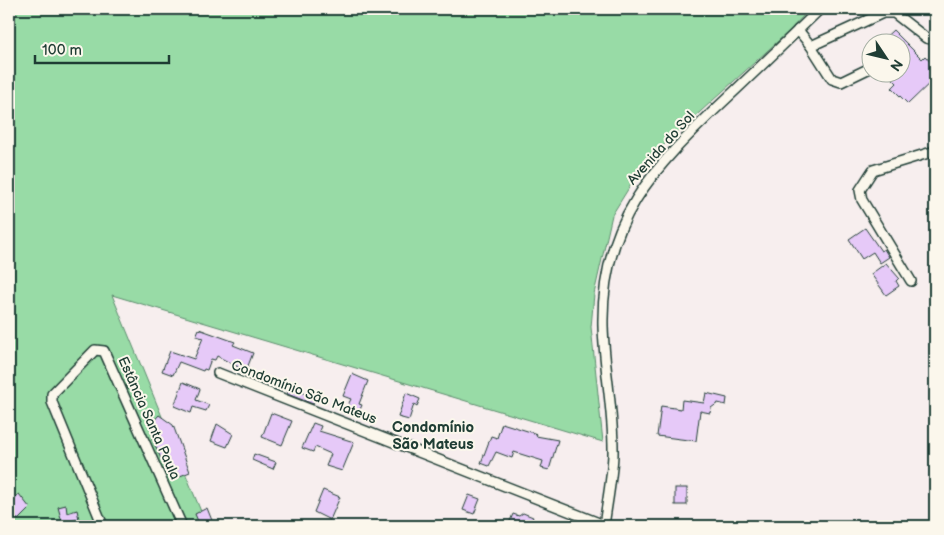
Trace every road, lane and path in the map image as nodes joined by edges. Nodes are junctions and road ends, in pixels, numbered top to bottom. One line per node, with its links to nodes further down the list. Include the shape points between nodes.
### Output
1 (820, 9): 2 (street, Avenida do Sol)
2 (798, 30): 4 (street); 9 (street, Avenida do Sol, via 686,136 654,172 635,198 615,243 604,299 603,326 613,455)
3 (935, 40): 4 (street, via 926,38 894,13 884,13)
4 (811, 46): 5 (street, via 832,79 841,82)
5 (862, 72)
6 (935, 151): 7 (street, via 873,170 860,190 862,200)
7 (911, 281)
8 (218, 373): 9 (street, Condomínio São Mateus)
9 (604, 525)
10 (103, 526): 11 (street, Estância Santa Paula, via 52,402 52,394 95,350 100,349 104,351)
11 (182, 526)

